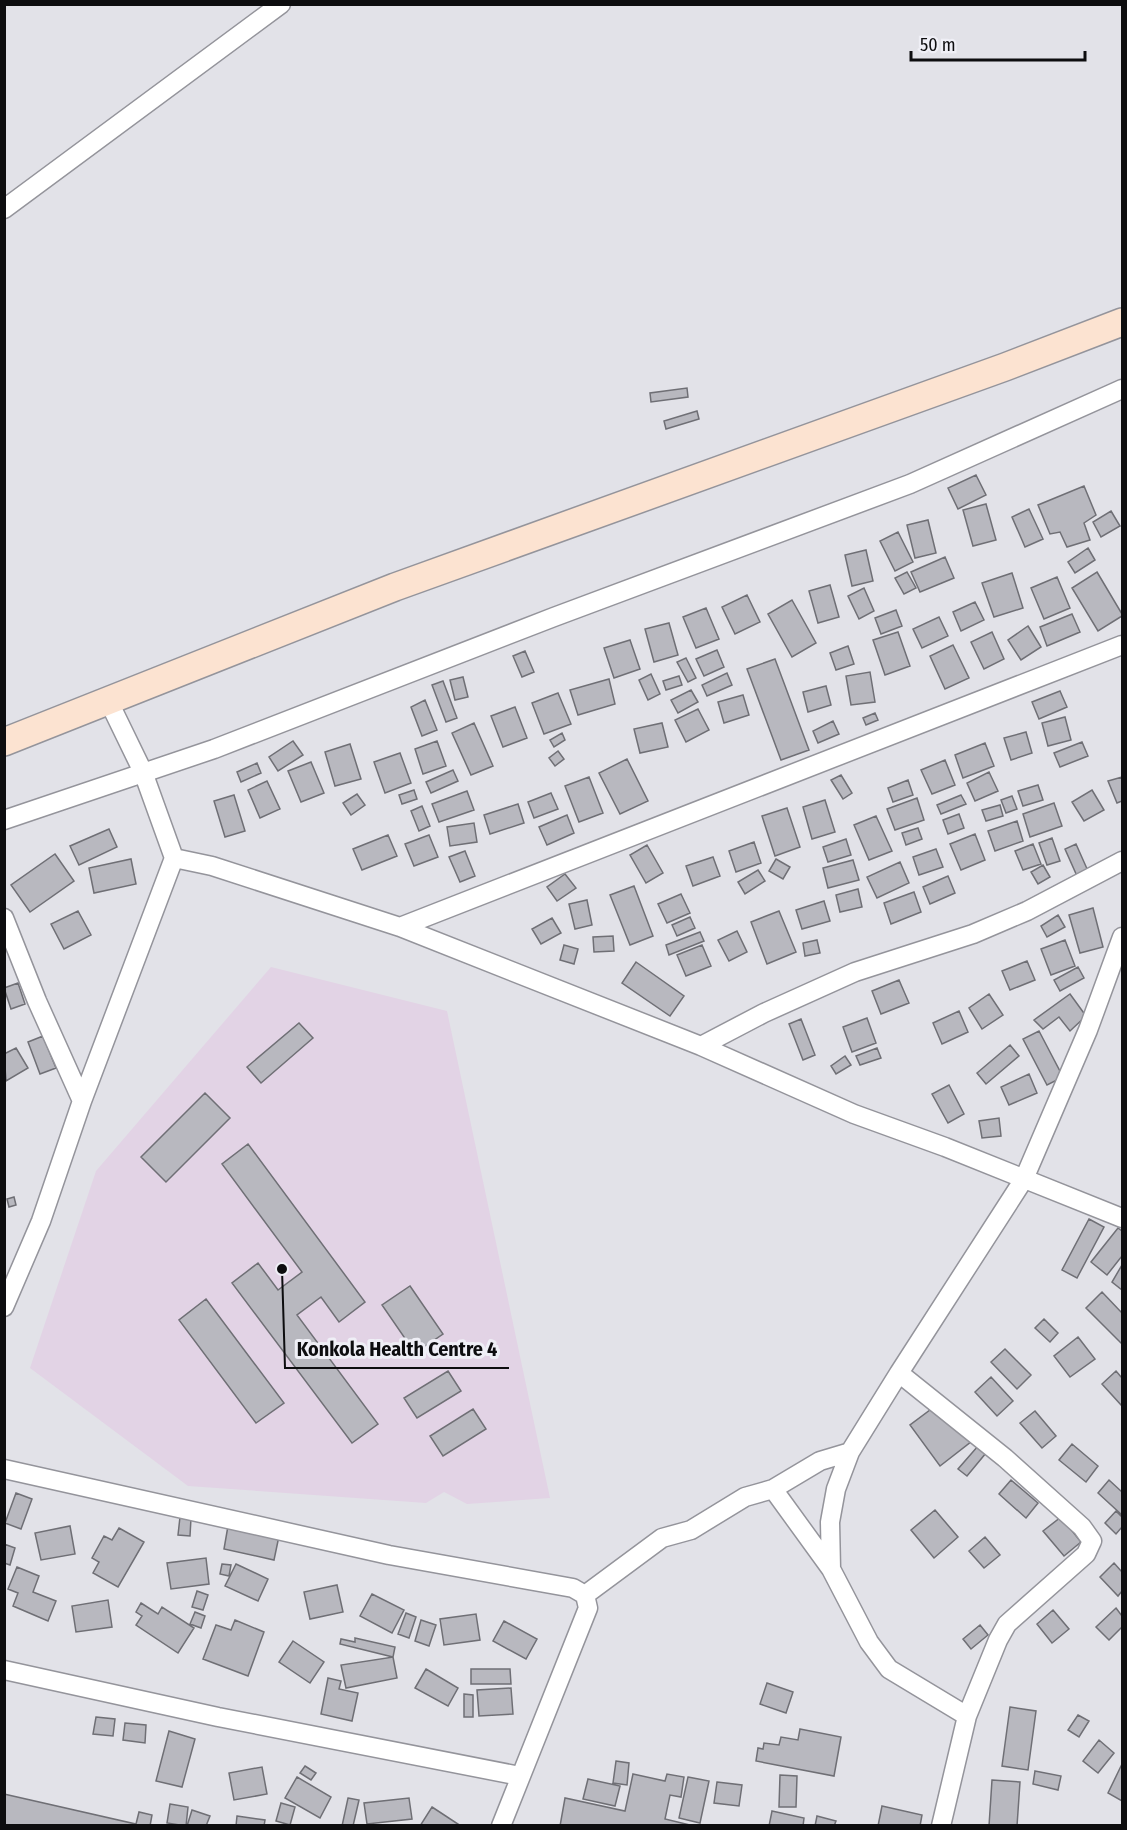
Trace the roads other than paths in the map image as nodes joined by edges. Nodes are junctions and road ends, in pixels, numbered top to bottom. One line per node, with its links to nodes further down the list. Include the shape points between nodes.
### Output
1 (281, 4): 2 (street)
2 (4, 209)
3 (1122, 322): 6 (street, via 395,587)
4 (1122, 389): 8 (street, via 910,484 214,749)
5 (1122, 645): 13 (street)
6 (109, 702): 7 (street); 8 (street)
7 (4, 742)
8 (143, 772): 9 (street); 10 (street)
9 (4, 820)
10 (174, 858): 13 (street, via 212,866); 16 (street)
11 (1122, 861): 15 (street, via 1027,911 973,934 855,972)
12 (4, 918): 16 (street)
13 (400, 927): 15 (street)
14 (1122, 937): 17 (street, via 1088,1030)
15 (701, 1046): 17 (street, via 854,1113)
16 (82, 1101): 19 (street, via 41,1221)
17 (1024, 1179): 18 (street); 20 (street)
18 (1122, 1218)
19 (6, 1297)
20 (899, 1373): 21 (street); 27 (street, via 1005,1458 1082,1527 1092,1541 1086,1554 1007,1624)
21 (850, 1452): 23 (street, via 820,1461); 24 (street, via 836,1489 830,1522)
22 (4, 1469): 25 (street, via 389,1555 573,1588)
23 (773, 1489): 24 (street); 25 (street, via 745,1497 691,1530 662,1538)
24 (831, 1569): 27 (street, via 869,1642 889,1669)
25 (585, 1595): 28 (street, via 588,1608)
26 (4, 1670): 28 (street)
27 (967, 1716): 30 (street)
28 (520, 1776): 29 (street)
29 (501, 1826)
30 (941, 1826)

